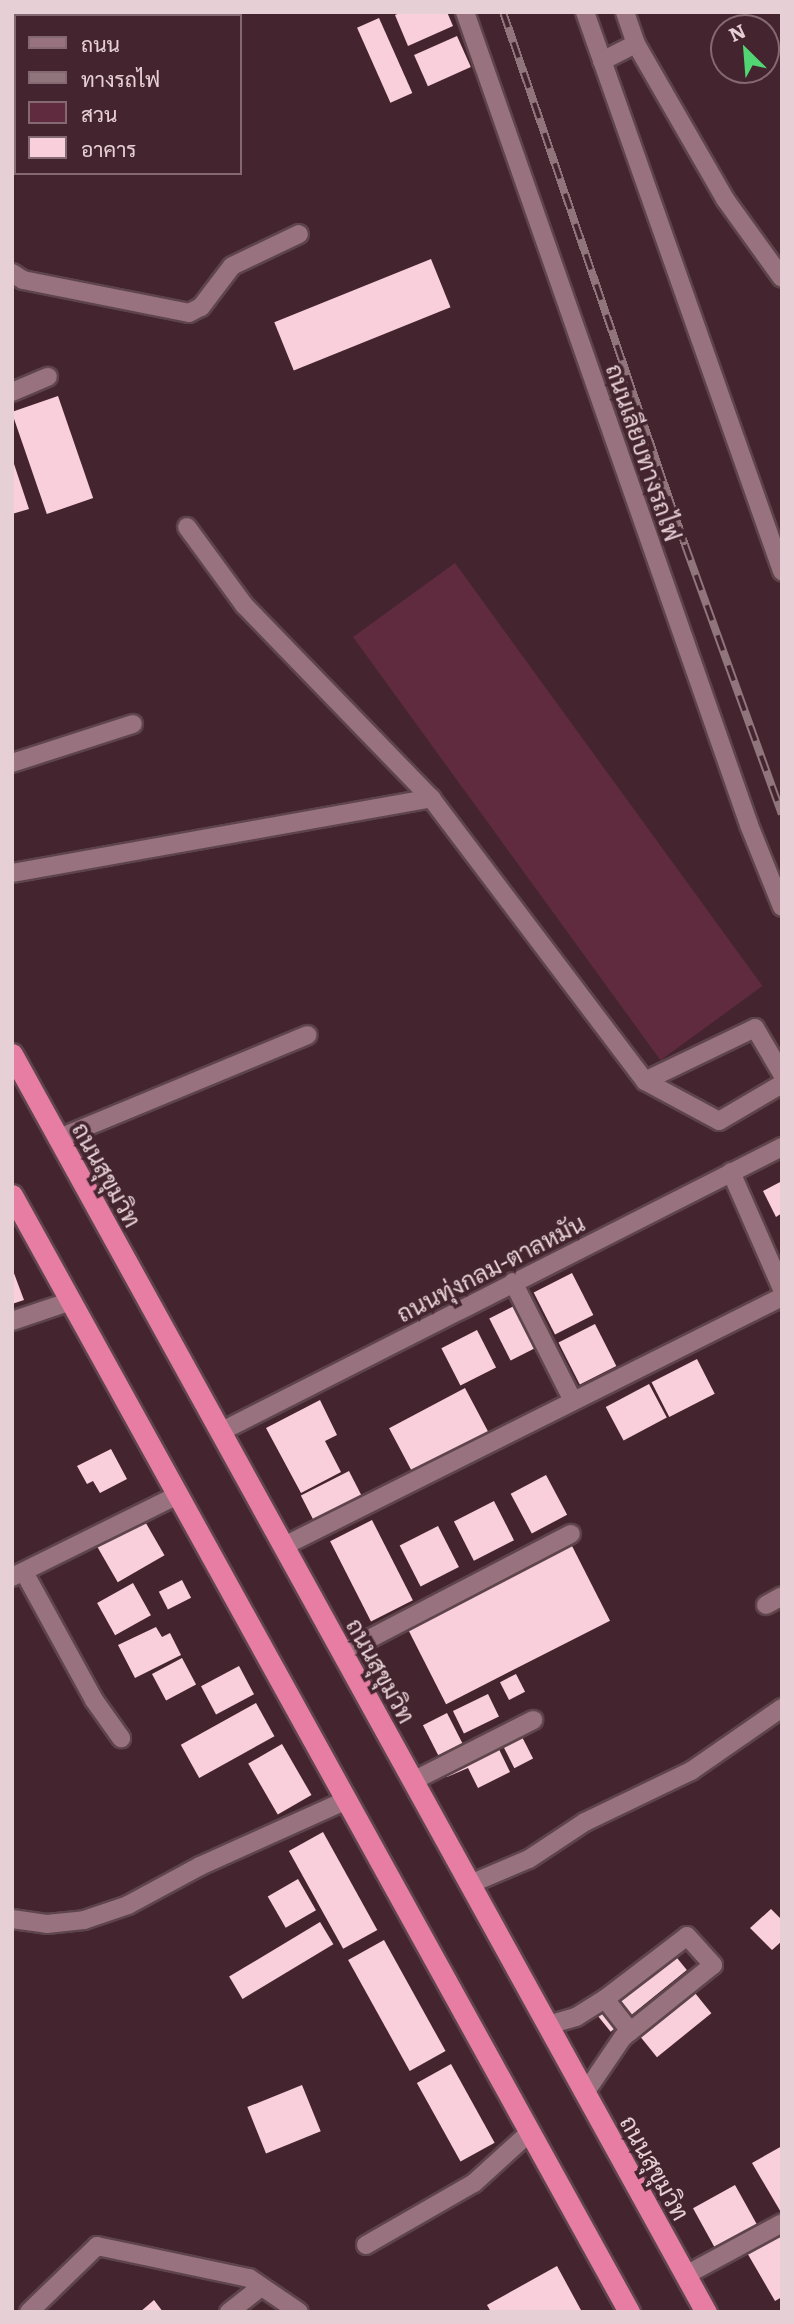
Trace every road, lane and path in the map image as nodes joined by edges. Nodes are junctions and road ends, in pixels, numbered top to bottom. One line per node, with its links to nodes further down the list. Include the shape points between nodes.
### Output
1 (465, 12): 17 (street, ถนนเลียบทางรถไฟ, via 749,825)
2 (585, 12): 5 (street)
3 (625, 12): 4 (street)
4 (636, 44): 5 (street); 8 (street, via 725,199)
5 (602, 61): 12 (street)
6 (299, 234): 7 (street, via 232,266 201,307 189,313 23,280)
7 (12, 273)
8 (782, 278)
9 (48, 377): 10 (street)
10 (12, 392)
11 (187, 527): 15 (street, via 244,606)
12 (782, 571)
13 (133, 724): 14 (street)
14 (12, 763)
15 (431, 798): 16 (street); 21 (street)
16 (12, 873)
17 (782, 907)
18 (308, 1035): 23 (street)
19 (12, 1054): 23 (highway, ถนนสุขุมวิท)
20 (782, 1074): 21 (street, via 755,1028)
21 (645, 1081): 22 (street, via 719,1121)
22 (782, 1084)
23 (59, 1138): 33 (highway, ถนนสุขุมวิท)
24 (782, 1147): 25 (street, ถนนทุ่งกลม-ตาลหมัน)
25 (732, 1172): 27 (street, ถนนทุ่งกลม-ตาลหมัน); 28 (street)
26 (14, 1200): 30 (highway)
27 (513, 1282): 32 (street); 33 (street, ถนนทุ่งกลม-ตาลหมัน)
28 (782, 1289)
29 (782, 1297): 32 (street)
30 (71, 1301): 31 (street); 34 (highway)
31 (12, 1321)
32 (573, 1401): 36 (street)
33 (220, 1432): 36 (highway, ถนนสุขุมวิท)
34 (178, 1495): 37 (street); 43 (highway)
35 (571, 1534): 38 (street)
36 (284, 1546): 38 (highway, ถนนสุขุมวิท)
37 (18, 1574): 41 (street)
38 (342, 1653): 42 (highway, ถนนสุขุมวิท)
39 (782, 1708): 44 (street, via 691,1771 585,1822 529,1859)
40 (533, 1720): 42 (street)
41 (121, 1738)
42 (413, 1781): 44 (highway, ถนนสุขุมวิท)
43 (347, 1800): 45 (street, via 106,1913 47,1923); 50 (highway)
44 (470, 1884): 47 (highway, ถนนสุขุมวิท)
45 (12, 1919)
46 (605, 1999): 47 (street, via 576,2017); 48 (street); 48 (street, via 687,1936 713,1965)
47 (548, 2025): 49 (highway, ถนนสุขุมวิท)
48 (630, 2031): 49 (street, via 605,2059)
49 (586, 2093): 53 (highway, ถนนสุขุมวิท)
50 (530, 2132): 52 (street, via 474,2183); 58 (highway)
51 (782, 2223): 53 (street)
52 (366, 2245)
53 (686, 2275): 59 (highway, ถนนสุขุมวิท)
54 (261, 2287): 55 (street, via 249,2278 97,2246); 56 (street); 57 (street)
55 (29, 2312)
56 (229, 2312)
57 (299, 2312)
58 (629, 2312)
59 (706, 2312)

